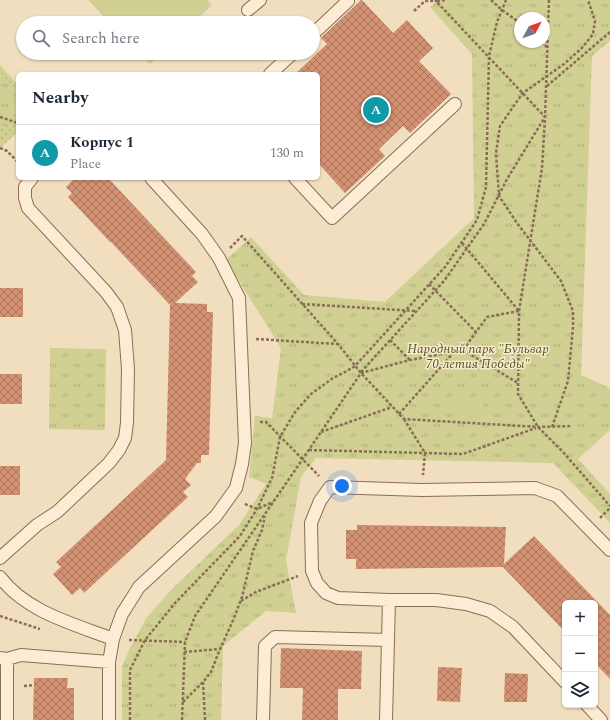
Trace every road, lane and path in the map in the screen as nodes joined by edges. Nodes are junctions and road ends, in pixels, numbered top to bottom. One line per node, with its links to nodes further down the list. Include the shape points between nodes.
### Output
1 (260, 0): 9 (lane)
2 (346, 0): 14 (lane, via 348,1)
3 (436, 0): 4 (path); 11 (path, via 425,1); 17 (path)
4 (446, 0)
5 (491, 0): 10 (path)
6 (506, 0): 10 (path)
7 (549, 0): 12 (path)
8 (588, 0): 20 (path, via 595,21 593,34 582,48)
9 (248, 10)
10 (502, 10): 13 (path); 17 (path)
11 (414, 11)
12 (549, 12)
13 (514, 19)
14 (320, 27)
15 (610, 32): 21 (path)
16 (548, 48): 20 (path)
17 (489, 56): 22 (path); 34 (path, via 486,187 478,220)
18 (285, 60): 19 (lane)
19 (272, 72)
20 (547, 76): 21 (path); 22 (path)
21 (546, 86): 25 (path)
22 (523, 93): 25 (path); 32 (path, via 500,126 496,153)
23 (455, 104): 31 (lane, via 332,218)
24 (0, 117): 26 (path)
25 (545, 117): 32 (path); 33 (path, via 542,168)
26 (16, 122)
27 (0, 148): 28 (path, via 8,151)
28 (16, 160)
29 (30, 180): 73 (lane, via 25,187 24,198 28,208 117,307 125,330 128,369 127,423 125,438 109,463 57,512 37,525)
30 (153, 180): 36 (lane, via 202,234)
31 (297, 180)
32 (499, 196): 33 (path); 35 (path)
33 (531, 241): 42 (path); 59 (path, via 561,281 573,311 568,381)
34 (461, 243): 35 (path); 37 (path)
35 (467, 248): 38 (path); 42 (path)
36 (219, 258): 39 (path, via 242,236); 44 (lane, via 239,298)
37 (429, 284): 38 (path); 40 (path)
38 (435, 290): 41 (path); 43 (path)
39 (302, 304): 40 (path); 46 (path)
40 (405, 311): 41 (path); 50 (path)
41 (416, 311): 45 (path)
42 (519, 311): 43 (path, via 487,317); 52 (path)
43 (476, 332): 47 (path)
44 (240, 338): 46 (path); 56 (lane)
45 (390, 340): 49 (path); 51 (path)
46 (338, 344): 50 (path)
47 (463, 350): 48 (path); 52 (path)
48 (454, 352): 49 (path); 54 (path)
49 (410, 360): 51 (path)
50 (355, 366): 51 (path); 61 (path, via 311,394 295,412)
51 (361, 372): 53 (path); 60 (path)
52 (518, 383): 58 (path, via 518,394)
53 (392, 407): 54 (path); 60 (path)
54 (399, 414): 55 (path)
55 (404, 419): 58 (path); 63 (path)
56 (244, 420): 61 (path, via 266,422); 67 (lane, via 245,443 242,464 236,488)
57 (572, 426): 59 (path)
58 (538, 427): 59 (path); 63 (path, via 463,454); 69 (path)
59 (552, 427)
60 (320, 433): 62 (path)
61 (280, 437): 64 (path); 70 (path, via 272,478)
62 (309, 450): 63 (path); 64 (path)
63 (425, 453): 66 (path)
64 (302, 460): 65 (path); 68 (path)
65 (330, 487): 66 (lane); 74 (lane, via 320,501 311,523)
66 (422, 490): 72 (lane, via 535,488 557,496)
67 (230, 497): 70 (path); 80 (lane, via 216,516 138,587 122,614)
68 (273, 502): 70 (path); 71 (path)
69 (610, 506)
70 (258, 509): 81 (path, via 240,536 176,602)
71 (265, 514): 77 (path); 83 (path, via 195,616)
72 (610, 550)
73 (0, 558)
74 (312, 571): 76 (lane, via 317,583 326,592 338,598); 77 (path, via 256,592)
75 (0, 577): 80 (lane, via 24,601 46,613)
76 (389, 600): 82 (lane); 88 (lane, via 436,600 466,604 490,611 513,627)
77 (240, 602): 84 (path)
78 (0, 616): 79 (path)
79 (42, 630)
80 (113, 639): 81 (path); 87 (lane)
81 (146, 640): 83 (path); 96 (path, via 130,670)
82 (388, 640): 99 (lane, via 275,637 265,646); 100 (lane)
83 (185, 642): 85 (path)
84 (220, 649): 85 (path); 89 (path, via 211,672)
85 (184, 652): 92 (path)
86 (4, 658): 87 (lane, via 21,655); 94 (lane)
87 (109, 662): 95 (lane)
88 (562, 679)
89 (203, 682): 92 (path); 98 (path)
90 (34, 685): 91 (path)
91 (24, 686)
92 (183, 703): 97 (path)
93 (590, 708): 101 (lane)
94 (7, 720)
95 (109, 720)
96 (130, 720)
97 (182, 720)
98 (204, 720)
99 (263, 720)
100 (386, 720)
101 (601, 720)

